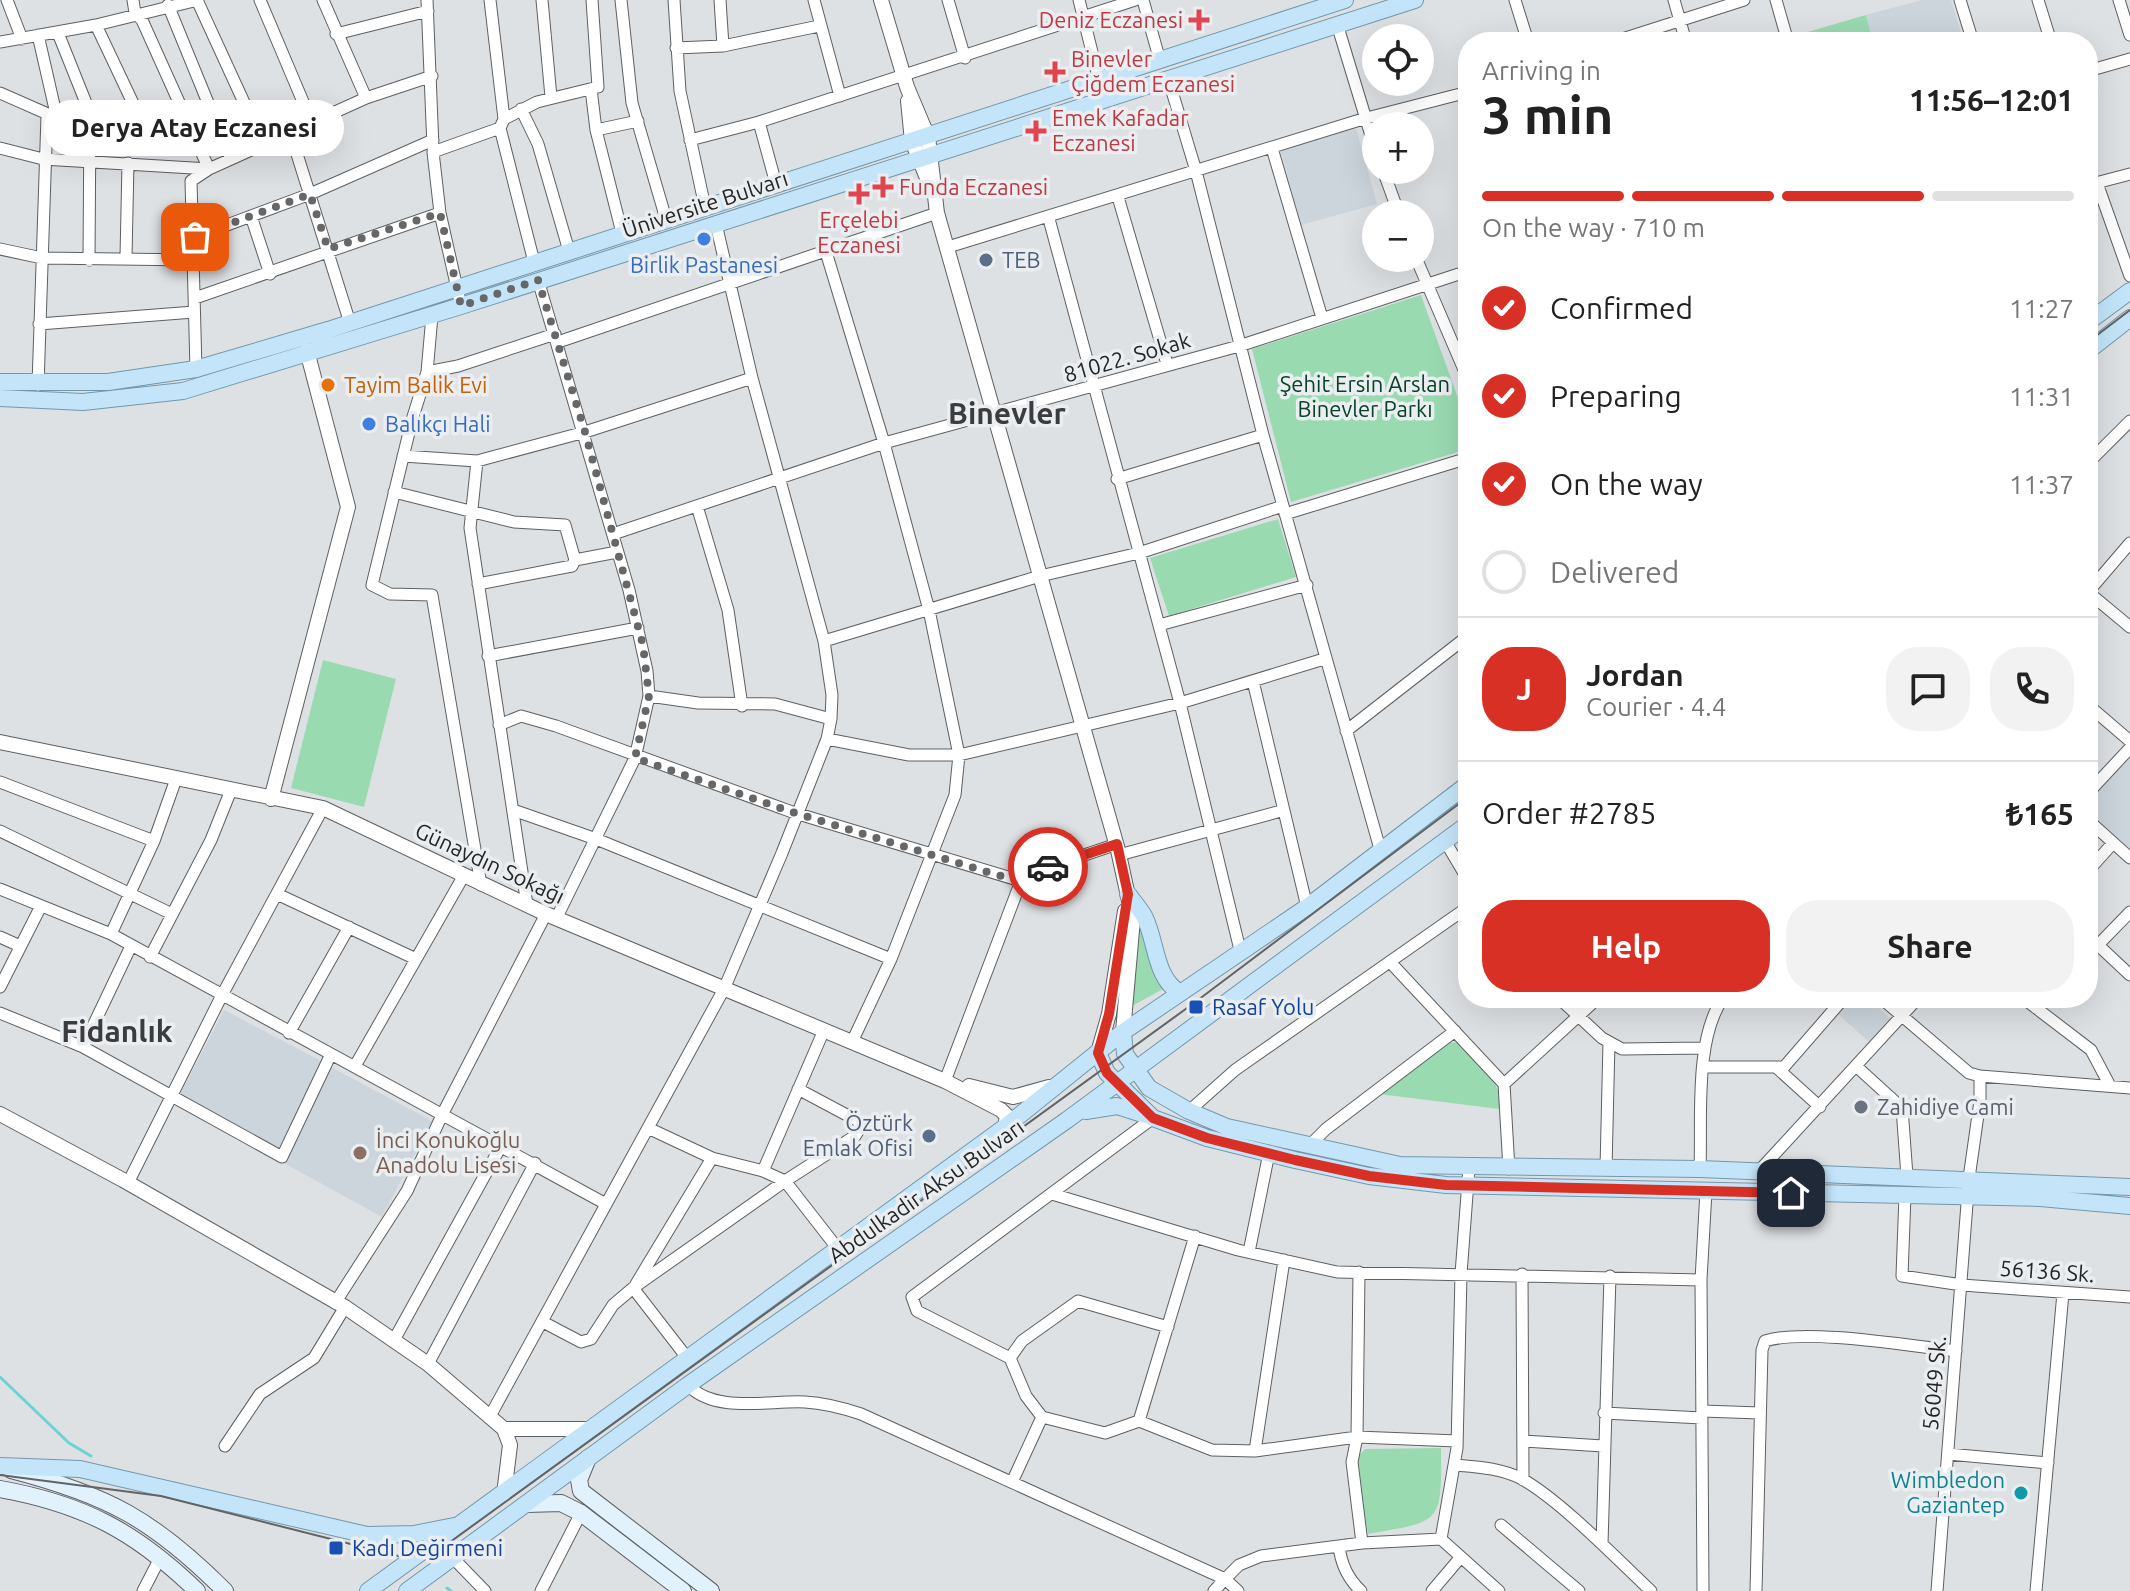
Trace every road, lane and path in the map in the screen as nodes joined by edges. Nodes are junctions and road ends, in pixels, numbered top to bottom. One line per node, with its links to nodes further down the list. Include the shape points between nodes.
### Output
1 (7, 0): 45 (street)
2 (133, 0): 29 (street)
3 (198, 0): 27 (street); 79 (street)
4 (260, 0): 73 (street)
5 (323, 0): 42 (street)
6 (490, 0): 74 (street)
7 (542, 0): 61 (street)
8 (592, 0): 57 (street, via 598,87)
9 (621, 0): 71 (street)
10 (674, 0): 48 (street)
11 (720, 0): 47 (street)
12 (814, 0): 34 (street)
13 (881, 0): 56 (street)
14 (948, 0): 49 (street)
15 (1079, 0): 30 (street)
16 (1135, 0): 30 (street)
17 (1143, 0): 51 (street)
18 (1415, 0): 32 (main road, Üniversite Bulvarı)
19 (1515, 0): 35 (street)
20 (1674, 0): 31 (street)
21 (1744, 0): 31 (street)
22 (1776, 0): 38 (street)
23 (1960, 0): 39 (street)
24 (2038, 0): 40 (street)
25 (2119, 0): 44 (street)
26 (1337, 1): 51 (main road, Üniversite Bulvarı)
27 (168, 5): 29 (street); 85 (street)
28 (428, 6): 42 (street); 53 (street)
29 (135, 13): 33 (street); 68 (street)
30 (1083, 15): 49 (street); 55 (street)
31 (1679, 21): 36 (street); 37 (street)
32 (1337, 24): 54 (main road, Üniversite Bulvarı); 66 (street)
33 (96, 25): 41 (street); 69 (street)
34 (819, 26): 47 (street); 60 (street)
35 (1525, 32)
36 (1644, 32)
37 (1683, 32)
38 (1785, 32)
39 (1970, 32)
40 (2048, 32)
41 (58, 33): 43 (street); 65 (street)
42 (336, 34): 62 (street)
43 (38, 35): 45 (street); 67 (street)
44 (2130, 35)
45 (22, 39): 46 (street)
46 (0, 42)
47 (723, 46): 48 (street)
48 (676, 48): 78 (street)
49 (965, 58): 56 (street)
50 (2130, 59): 52 (street)
51 (1160, 61): 55 (main road, Üniversite Bulvarı)
52 (2098, 68)
53 (432, 76): 62 (street); 80 (street)
54 (1168, 78): 83 (main road, Üniversite Bulvarı); 89 (street)
55 (1099, 80): 77 (main road, Üniversite Bulvarı)
56 (905, 81): 60 (street); 77 (street)
57 (591, 89): 61 (street); 75 (street)
58 (0, 93): 67 (street)
59 (1458, 95): 64 (street)
60 (840, 96): 72 (street)
61 (551, 97): 63 (street)
62 (366, 98): 73 (street)
63 (521, 109): 74 (street); 108 (street, via 538,144)
64 (1390, 112)
65 (90, 113): 67 (street); 69 (street); 86 (street)
66 (1362, 115)
67 (52, 117): 84 (street)
68 (184, 117): 69 (street); 88 (street)
69 (140, 118)
70 (1362, 119): 82 (street)
71 (638, 121): 75 (street); 100 (street)
72 (759, 122): 78 (street); 92 (street)
73 (312, 123): 76 (street)
74 (502, 123): 80 (street); 114 (street)
75 (596, 130): 103 (street)
76 (291, 135): 79 (street); 93 (street)
77 (920, 139): 83 (street); 92 (main road, Üniversite Bulvarı)
78 (690, 140): 96 (street)
79 (264, 146): 85 (street)
80 (433, 146): 93 (street); 97 (street)
81 (0, 148): 84 (street)
82 (1272, 148): 89 (street); 129 (street)
83 (924, 156): 98 (street); 102 (main road, Üniversite Bulvarı)
84 (43, 159): 86 (street); 111 (street)
85 (231, 159): 88 (street)
86 (89, 161): 87 (street); 112 (street)
87 (128, 163): 88 (street); 110 (street)
88 (209, 169): 104 (street, via 191,181)
89 (1196, 171): 94 (street); 135 (street)
90 (2130, 174): 91 (street)
91 (2098, 182)
92 (776, 184): 96 (main road, Üniversite Bulvarı)
93 (310, 194): 99 (street); 107 (street)
94 (1118, 197): 101 (street); 138 (street)
95 (2098, 199): 118 (street)
96 (705, 207): 100 (main road, Üniversite Bulvarı)
97 (440, 213): 107 (street); 122 (street)
98 (937, 213): 105 (street); 109 (street)
99 (251, 216): 104 (street); 116 (street)
100 (666, 219): 103 (main road, Üniversite Bulvarı)
101 (1049, 219): 105 (street); 144 (street)
102 (716, 224): 119 (main road, Üniversite Bulvarı); 121 (street)
103 (622, 233): 108 (main road, Üniversite Bulvarı)
104 (195, 237): 113 (street)
105 (948, 247): 146 (street)
106 (0, 249): 111 (street)
107 (328, 249): 116 (street); 131 (street)
108 (569, 251): 114 (main road, Üniversite Bulvarı)
109 (826, 252): 121 (street); 150 (street)
110 (126, 257): 112 (street); 113 (street)
111 (42, 258): 112 (street); 132 (street)
112 (89, 260)
113 (195, 260): 124 (street)
114 (534, 262): 122 (main road, Üniversite Bulvarı)
115 (1421, 272): 120 (street)
116 (270, 274): 124 (street)
117 (1458, 274): 120 (street, 81022. Sokak)
118 (2130, 276)
119 (538, 280): 125 (main road, Üniversite Bulvarı); 133 (street)
120 (1426, 285): 129 (street, 81022. Sokak); 137 (street)
121 (728, 286): 133 (street); 141 (street)
122 (457, 288): 125 (street); 131 (main road, Üniversite Bulvarı)
123 (2130, 291): 127 (main road)
124 (195, 298): 126 (street)
125 (461, 306): 128 (main road, Üniversite Bulvarı)
126 (194, 312): 132 (street); 139 (street)
127 (2098, 315)
128 (432, 316): 136 (main road, Üniversite Bulvarı); 140 (street)
129 (1322, 318): 135 (street, 81022. Sokak)
130 (2130, 318): 134 (main road)
131 (350, 323): 139 (main road, Üniversite Bulvarı)
132 (39, 324): 143 (street)
133 (556, 338): 140 (street); 148 (street)
134 (2098, 343)
135 (1239, 346): 138 (street, 81022. Sokak); 149 (street)
136 (307, 351): 145 (main road, Üniversite Bulvarı, via 161,396 83,402); 199 (street, via 348,507)
137 (1458, 355)
138 (1167, 364): 144 (street, 81022. Sokak)
139 (196, 369): 143 (main road, Üniversite Bulvarı, via 108,382)
140 (427, 372): 152 (street)
141 (752, 378): 148 (street); 155 (street)
142 (0, 382): 143 (main road, Üniversite Bulvarı)
143 (38, 385)
144 (1093, 388): 146 (street, 81022. Sokak); 156 (street)
145 (0, 398)
146 (992, 415): 150 (street, 81022. Sokak); 166 (street)
147 (2130, 421): 151 (street)
148 (585, 432): 153 (street); 161 (street)
149 (1263, 435): 156 (street); 159 (street)
150 (884, 443): 155 (street, 81022. Sokak); 171 (street)
151 (2098, 451)
152 (403, 456): 153 (street); 157 (street)
153 (477, 461): 160 (street)
154 (1458, 461): 159 (street)
155 (780, 478): 158 (street, 81022. Sokak); 175 (street)
156 (1117, 479): 164 (street)
157 (394, 492): 160 (street); 220 (street, via 372,585 390,594 432,595)
158 (697, 506): 161 (street, 81022. Sokak); 182 (street, via 728,610)
159 (1284, 510): 164 (street); 169 (street)
160 (470, 513): 165 (street, via 565,525); 168 (street)
161 (613, 534): 163 (street)
162 (2130, 543): 167 (street)
163 (617, 552): 165 (street); 174 (street)
164 (1139, 553): 166 (street); 172 (street)
165 (575, 560): 168 (street, via 572,566)
166 (1040, 576): 171 (street); 186 (street)
167 (2098, 580)
168 (478, 584): 177 (street)
169 (1307, 585): 172 (street); 178 (street)
170 (2098, 600): 173 (street)
171 (929, 610): 175 (street); 192 (street)
172 (1159, 625): 181 (street)
173 (2130, 627)
174 (638, 628): 177 (street); 180 (street)
175 (824, 641): 184 (street)
176 (1458, 644): 187 (street)
177 (488, 656): 185 (street)
178 (1324, 659): 179 (street); 187 (street)
179 (1253, 681): 181 (street); 202 (street)
180 (649, 696): 182 (street); 193 (street)
181 (1180, 703): 186 (street); 205 (street)
182 (742, 706): 184 (street, via 775,704)
183 (2098, 714): 189 (street)
184 (831, 719): 188 (street)
185 (499, 725): 193 (street, via 521,716); 201 (street)
186 (1084, 725): 192 (street); 213 (street)
187 (1346, 731): 212 (street)
188 (827, 739): 192 (street, via 909,755); 203 (street)
189 (2130, 741)
190 (0, 742): 194 (street, Günaydın Sokağı)
191 (2130, 748): 196 (street)
192 (959, 755): 214 (street, via 955,795)
193 (635, 758): 203 (street); 208 (street)
194 (176, 779): 197 (street, Günaydın Sokağı); 209 (street)
195 (0, 782): 209 (street)
196 (2098, 782)
197 (231, 790): 199 (street, Günaydın Sokağı); 230 (street)
198 (1458, 791): 212 (main road)
199 (271, 799): 200 (street, Günaydın Sokağı)
200 (323, 808): 218 (street, Günaydın Sokağı); 223 (street)
201 (513, 810): 208 (street); 226 (street)
202 (1281, 811): 205 (street); 228 (street)
203 (795, 813): 214 (street); 225 (street)
204 (2098, 829): 211 (street)
205 (1209, 830): 213 (street); 239 (street)
206 (0, 831): 222 (street)
207 (1458, 831): 210 (main road, Abdulkadir Aksu Bulvarı)
208 (596, 839): 225 (street); 232 (street)
209 (154, 841): 222 (street)
210 (1445, 841): 217 (street); 273 (main road, Abdulkadir Aksu Bulvarı)
211 (2113, 843): 215 (street); 216 (street)
212 (1380, 849): 228 (main road)
213 (1118, 850): 219 (street, via 1025,875); 224 (street)
214 (931, 855): 219 (street); 242 (street)
215 (2130, 858)
216 (2098, 860)
217 (1458, 863)
218 (463, 877): 220 (street, Günaydın Sokağı); 241 (street)
219 (1021, 881): 276 (street)
220 (481, 885): 226 (street, Günaydın Sokağı)
221 (0, 889): 227 (street)
222 (130, 893): 230 (street); 234 (street)
223 (277, 894): 233 (street); 248 (street)
224 (1128, 894): 247 (main road, via 1144,917 1162,972); 261 (street, via 1133,919); 267 (street)
225 (760, 904): 242 (street); 246 (street)
226 (527, 905): 232 (street, Günaydın Sokağı)
227 (41, 906): 234 (street); 237 (street)
228 (1307, 907): 239 (main road)
229 (2130, 912): 236 (street)
230 (172, 914): 240 (street)
231 (1458, 914): 243 (street)
232 (551, 916): 246 (street, Günaydın Sokağı); 286 (street)
233 (349, 927): 241 (street); 262 (street)
234 (111, 934): 238 (street)
235 (0, 937): 237 (street)
236 (2098, 945): 244 (street)
237 (20, 946): 245 (street)
238 (131, 946): 240 (street); 265 (street)
239 (1241, 954): 247 (main road)
240 (150, 957): 248 (street)
241 (416, 959): 269 (street)
242 (891, 959): 263 (street)
243 (1390, 962): 260 (street); 284 (street, via 1235,1070)
244 (2130, 975)
245 (0, 987)
246 (724, 989): 259 (street, Günaydın Sokağı); 290 (street)
247 (1180, 993): 261 (main road)
248 (221, 997): 262 (street); 282 (street)
249 (1569, 1008): 257 (street)
250 (1587, 1008): 257 (street)
251 (1714, 1008): 266 (street)
252 (1835, 1008): 272 (street, via 1784,1067)
253 (1891, 1008): 258 (street)
254 (1910, 1008): 258 (street)
255 (2036, 1008): 279 (street, via 2091,1050)
256 (0, 1013): 265 (street)
257 (1578, 1017): 264 (street); 278 (street)
258 (1902, 1019): 271 (street); 274 (street, via 1969,1073)
259 (824, 1030): 263 (street, Günaydın Sokağı); 281 (street)
260 (1455, 1031): 278 (street); 291 (street)
261 (1123, 1032): 267 (main road); 273 (main road, via 1125,1054)
262 (289, 1033): 268 (street)
263 (852, 1042): 276 (street, Günaydın Sokağı)
264 (1609, 1042): 266 (street, via 1622,1049); 296 (street)
265 (83, 1047): 282 (street)
266 (1705, 1048): 270 (street)
267 (1098, 1053): 275 (main road); 277 (main road)
268 (331, 1054): 269 (street); 282 (street, via 282,1157)
269 (355, 1066): 286 (street)
270 (1704, 1067): 272 (street); 298 (street)
271 (1857, 1067): 283 (street); 302 (street, via 1902,1108)
272 (1777, 1068): 283 (street)
273 (1135, 1070): 277 (main road, Abdulkadir Aksu Bulvarı); 284 (main road, via 1149,1088)
274 (1980, 1076): 279 (street); 303 (street, 56049 Sk.)
275 (1065, 1079): 276 (street, via 1013,1097); 289 (main road)
276 (945, 1081): 289 (street, via 1001,1110 1007,1116)
277 (1116, 1084): 287 (main road); 288 (main road, Abdulkadir Aksu Bulvarı)
278 (1504, 1084): 297 (street)
279 (2109, 1084): 280 (street)
280 (2130, 1088)
281 (798, 1089): 299 (street); 304 (street, via 858,1121 860,1128)
282 (171, 1094): 305 (street)
283 (1820, 1107): 300 (street)
284 (1189, 1111): 291 (main road, via 1227,1127)
285 (0, 1114): 305 (street)
286 (442, 1115): 292 (street); 326 (street, via 407,1191)
287 (1153, 1118): 288 (main road, via 1103,1106); 293 (main road); 308 (street)
288 (1067, 1120): 334 (main road, Abdulkadir Aksu Bulvarı)
289 (1005, 1127): 314 (main road)
290 (648, 1128): 294 (street); 311 (street)
291 (1310, 1145): 301 (main road)
292 (501, 1146): 295 (street); 329 (street)
293 (1269, 1153): 301 (main road, via 1369,1176); 315 (street)
294 (712, 1158): 299 (street); 323 (street)
295 (535, 1163): 311 (street); 333 (street)
296 (1606, 1168): 297 (main road); 298 (main road)
297 (1509, 1169): 301 (main road)
298 (1700, 1169): 300 (main road)
299 (763, 1171): 304 (street)
300 (1759, 1171): 302 (main road)
301 (1468, 1176): 307 (main road); 318 (street)
302 (1907, 1176): 303 (main road)
303 (1969, 1178): 306 (main road); 310 (street, 56049 Sk.)
304 (785, 1181): 314 (street); 323 (street)
305 (128, 1183): 326 (street)
306 (2130, 1187)
307 (1706, 1191): 309 (main road); 321 (street)
308 (1052, 1194): 313 (street); 331 (street, via 912,1297 917,1311)
309 (1905, 1195): 310 (main road); 322 (street, 56136 Sk., via 1902,1276)
310 (1968, 1196): 312 (main road); 322 (street, 56049 Sk.)
311 (606, 1204): 327 (street)
312 (2130, 1206)
313 (1195, 1236): 315 (street); 328 (street)
314 (838, 1249): 332 (main road)
315 (1249, 1252): 316 (street)
316 (1284, 1260): 317 (street); 348 (street)
317 (1359, 1272): 318 (street); 343 (street)
318 (1461, 1274): 319 (street); 344 (street)
319 (1522, 1274): 320 (street); 345 (street)
320 (1610, 1276): 321 (street); 335 (street)
321 (1701, 1280): 337 (street)
322 (1962, 1285): 324 (street, 56136 Sk.); 330 (street, 56049 Sk.)
323 (633, 1288): 327 (street, via 613,1305 591,1339 581,1342); 332 (street)
324 (2063, 1293): 325 (street, 56136 Sk.); 351 (street)
325 (2130, 1297)
326 (340, 1305): 329 (street); 346 (street, via 314,1358 260,1394)
327 (543, 1322): 339 (street)
328 (1168, 1327): 331 (street, via 1078,1301 1022,1341); 340 (street)
329 (394, 1340): 333 (street)
330 (1956, 1351): 336 (street, via 1777,1337 1765,1341); 349 (street, 56049 Sk.)
331 (1010, 1358): 338 (street, via 1026,1396)
332 (688, 1359): 342 (main road)
333 (428, 1364): 339 (street)
334 (688, 1385): 350 (main road, Abdulkadir Aksu Bulvarı); 354 (street, via 701,1396 720,1401 843,1408)
335 (1604, 1413): 337 (street); 347 (street)
336 (1760, 1413): 337 (street); 388 (street)
337 (1702, 1415): 387 (street)
338 (1042, 1417): 340 (street, via 1105,1433); 354 (street)
339 (489, 1418): 341 (street)
340 (1139, 1421): 348 (street, via 1201,1447)
341 (504, 1429): 342 (street); 358 (street, via 510,1445)
342 (587, 1429): 358 (main road)
343 (1357, 1437): 344 (street); 348 (street); 364 (street, via 1352,1462)
344 (1457, 1441): 352 (street)
345 (1523, 1441): 347 (street); 355 (street)
346 (225, 1446)
347 (1603, 1446): 365 (street)
348 (1255, 1451)
349 (1948, 1454): 351 (street); 389 (street, 56049 Sk.)
350 (588, 1458): 357 (main road, via 579,1480); 359 (main road, Abdulkadir Aksu Bulvarı)
351 (2048, 1463): 390 (street)
352 (1454, 1465): 355 (street, via 1498,1470); 363 (street)
353 (0, 1466): 361 (main road, via 80,1469 367,1535 414,1534); 373 (main road, via 94,1494 140,1517)
354 (1013, 1480): 370 (street)
355 (1523, 1480): 365 (street)
356 (0, 1489): 368 (main road, via 83,1509)
357 (581, 1491): 360 (main road, via 572,1497); 379 (main road)
358 (504, 1494): 361 (main road)
359 (527, 1504): 360 (main road, via 547,1502); 367 (main road, Abdulkadir Aksu Bulvarı)
360 (576, 1510): 377 (street); 378 (main road)
361 (460, 1525): 374 (main road)
362 (1501, 1525): 385 (street)
363 (1441, 1539): 364 (street); 369 (street)
364 (1362, 1543): 366 (street)
365 (1602, 1544): 386 (street)
366 (1339, 1546): 370 (street, via 1261,1556 1239,1565); 382 (street, via 1346,1571)
367 (452, 1557): 375 (main road, Abdulkadir Aksu Bulvarı); 376 (street)
368 (160, 1558): 371 (street); 372 (main road)
369 (1460, 1558): 383 (street); 384 (street)
370 (1225, 1579): 380 (street); 381 (street)
371 (143, 1591)
372 (197, 1591)
373 (225, 1591)
374 (368, 1591)
375 (407, 1591)
376 (485, 1591)
377 (541, 1591)
378 (683, 1591)
379 (711, 1591)
380 (1214, 1591)
381 (1238, 1591)
382 (1361, 1591)
383 (1432, 1591)
384 (1499, 1591)
385 (1579, 1591)
386 (1651, 1591)
387 (1703, 1591)
388 (1756, 1591)
389 (1937, 1591)
390 (2036, 1591)

